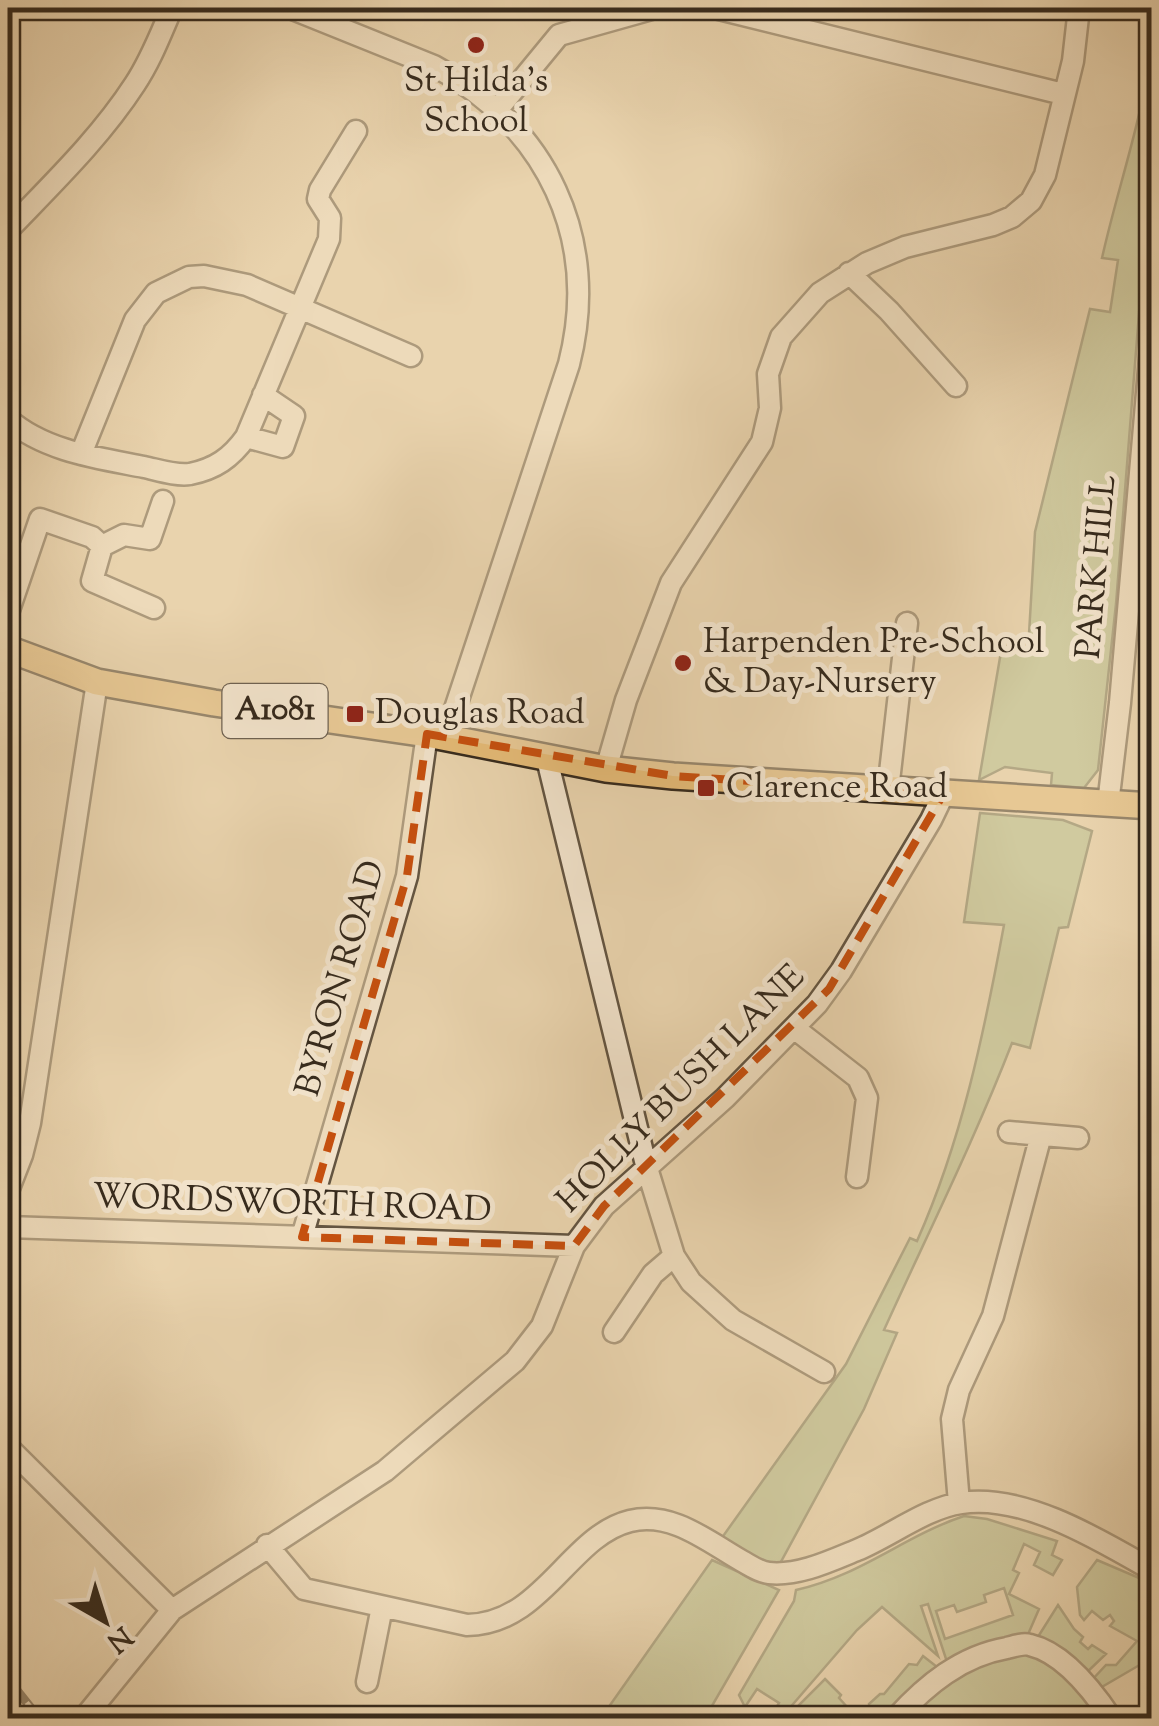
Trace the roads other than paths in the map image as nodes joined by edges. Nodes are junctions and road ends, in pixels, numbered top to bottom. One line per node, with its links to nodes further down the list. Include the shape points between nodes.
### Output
1 (172, 8): 9 (street, via 120,106)
2 (290, 8): 7 (street, via 434,66)
3 (656, 8): 7 (street, via 559,35)
4 (714, 8): 6 (street)
5 (1078, 8): 6 (street)
6 (1063, 94): 10 (street, via 1045,175 1022,210 993,226 904,248)
7 (498, 108): 26 (street, via 557,188 574,250 580,314 569,364)
8 (356, 132): 11 (street, via 320,190 332,228)
9 (8, 230)
10 (849, 273): 14 (street); 28 (street, via 820,292 781,337 768,374 762,442 671,583)
11 (298, 306): 13 (street); 15 (street); 18 (street, via 247,284 204,276 172,282 135,320)
12 (1152, 335): 31 (street, PARK HILL)
13 (412, 356)
14 (956, 386)
15 (263, 395): 17 (street); 17 (street, via 294,416 282,447)
16 (8, 419): 18 (street)
17 (246, 437): 18 (street, via 216,466 185,475)
18 (81, 454)
19 (163, 500): 20 (street, via 150,538 124,534)
20 (102, 546): 21 (street, via 92,581); 22 (street, via 40,519)
21 (154, 608)
22 (8, 613)
23 (907, 623): 29 (street)
24 (8, 649): 25 (main road, A1081)
25 (97, 682): 26 (main road, A1081); 39 (street, via 30,1123)
26 (436, 737): 27 (main road, A1081); 41 (street, BYRON ROAD, via 407,876)
27 (546, 758): 28 (main road, A1081); 37 (street)
28 (606, 769): 29 (main road, A1081)
29 (888, 790): 30 (main road, A1081)
30 (944, 793): 31 (main road, A1081); 33 (street, HOLLY BUSH LANE, via 842,971)
31 (1108, 804): 32 (main road, A1081)
32 (1152, 806)
33 (794, 1028): 37 (street, HOLLY BUSH LANE); 38 (street, via 864,1088)
34 (1009, 1132): 35 (street)
35 (1041, 1135): 36 (street); 47 (street, via 993,1316 958,1390 952,1419)
36 (1078, 1138)
37 (646, 1165): 42 (street, HOLLY BUSH LANE); 43 (street)
38 (857, 1177)
39 (8, 1190)
40 (8, 1227): 41 (street, WORDSWORTH ROAD)
41 (302, 1237): 42 (street, WORDSWORTH ROAD)
42 (574, 1246): 48 (street, HOLLY BUSH LANE, via 542,1326 515,1361 385,1471)
43 (674, 1256): 44 (street, via 653,1274); 45 (street, via 732,1320)
44 (614, 1332)
45 (824, 1372)
46 (8, 1446): 51 (street)
47 (959, 1503): 49 (street, via 1026,1510 1080,1529); 50 (street, via 833,1560 772,1574 666,1520 631,1521 605,1532 527,1604 498,1620 467,1624)
48 (268, 1545): 50 (street, via 304,1589); 51 (street, HOLLY BUSH LANE)
49 (1152, 1570)
50 (382, 1607): 52 (street)
51 (172, 1610): 53 (street, HOLLY BUSH LANE)
52 (366, 1682)
53 (84, 1718)
54 (896, 1718): 55 (street, via 932,1682 967,1660 1028,1644 1094,1692)
55 (1111, 1718)

